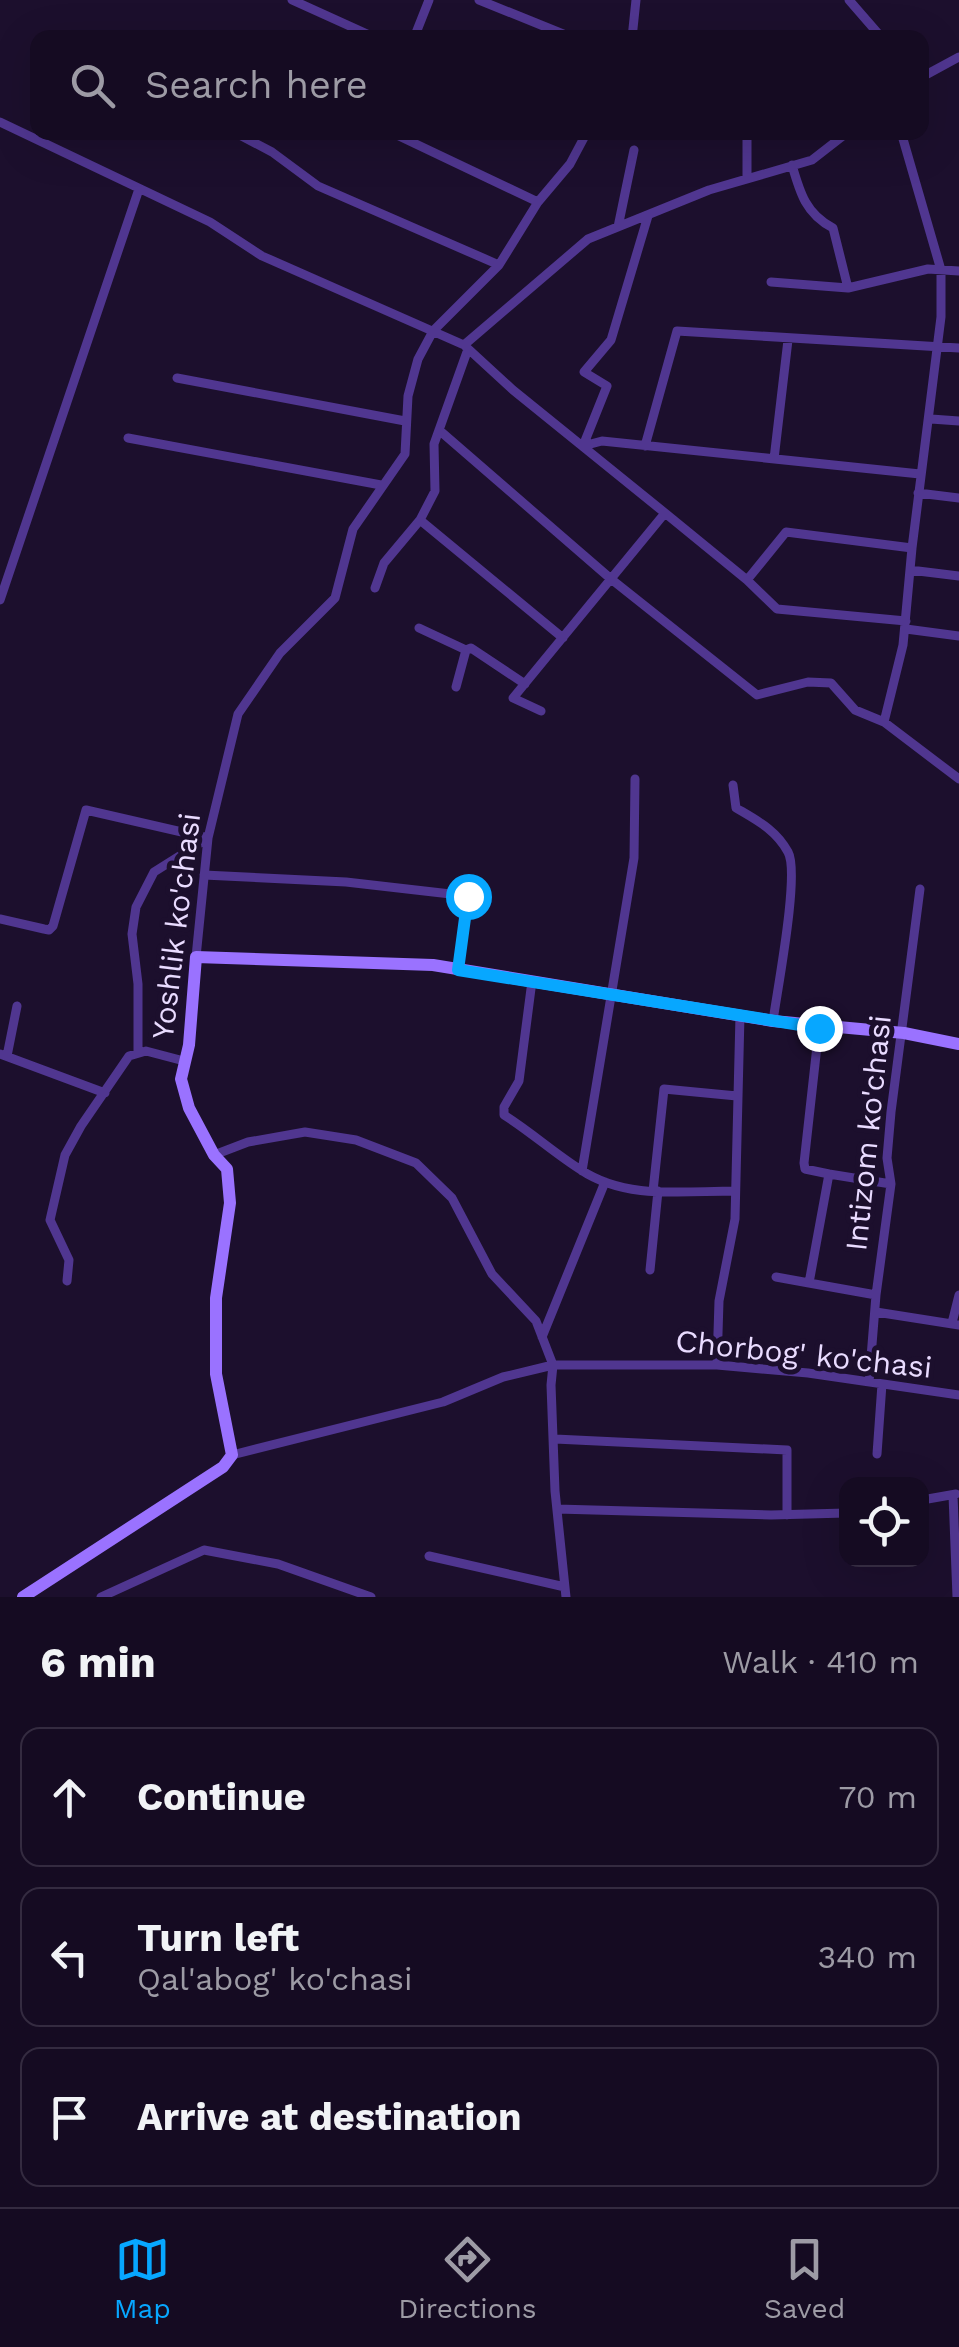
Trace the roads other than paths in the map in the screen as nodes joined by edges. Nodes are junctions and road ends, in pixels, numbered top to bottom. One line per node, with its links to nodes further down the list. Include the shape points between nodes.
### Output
1 (292, 0): 6 (street)
2 (429, 0): 7 (street)
3 (479, 0): 8 (street)
4 (636, 0): 9 (street)
5 (849, 0): 10 (street)
6 (358, 30)
7 (417, 30)
8 (552, 30)
9 (633, 30)
10 (875, 30)
11 (959, 57): 12 (street)
12 (929, 73)
13 (0, 122): 14 (street)
14 (30, 137)
15 (37, 140): 25 (street)
16 (249, 140): 29 (street, via 318,186)
17 (409, 140): 26 (street)
18 (583, 140): 26 (street)
19 (747, 140): 24 (street)
20 (838, 140): 23 (street, via 812,160)
21 (903, 140): 30 (street)
22 (634, 150): 28 (street)
23 (792, 165): 24 (street); 33 (street, via 814,218 832,228)
24 (746, 178): 27 (street)
25 (138, 189): 34 (street, via 210,222 262,256); 60 (street)
26 (538, 202): 29 (street)
27 (648, 216): 28 (street); 45 (street, via 611,340 584,372 607,386)
28 (618, 227): 37 (street, via 588,239)
29 (499, 266): 34 (street)
30 (941, 270): 31 (street); 33 (street); 36 (street)
31 (959, 272)
32 (771, 282): 33 (street)
33 (848, 288)
34 (432, 331): 37 (street); 41 (street, Yoshlik ko'chasi, via 418,359)
35 (788, 340): 36 (street); 46 (street, via 677,331); 47 (street)
36 (939, 346): 38 (street); 40 (street)
37 (466, 347): 43 (street); 45 (street)
38 (959, 348)
39 (176, 378): 41 (street)
40 (931, 419): 42 (street); 48 (street)
41 (405, 422): 49 (street, Yoshlik ko'chasi, via 404,454)
42 (959, 422)
43 (439, 430): 53 (street, via 435,491); 57 (street)
44 (128, 438): 49 (street)
45 (583, 446): 46 (street); 52 (street)
46 (645, 446): 47 (street)
47 (774, 459): 48 (street)
48 (920, 474): 50 (street)
49 (381, 486): 73 (street, Yoshlik ko'chasi, via 353,529 334,598 280,653 238,714)
50 (918, 493): 51 (street); 54 (street)
51 (959, 498)
52 (665, 513): 57 (street); 58 (street)
53 (420, 520): 59 (street, via 384,563); 64 (street)
54 (912, 548): 55 (street); 58 (street, via 786,532)
55 (910, 570): 56 (street); 61 (street)
56 (959, 576)
57 (611, 579): 64 (street); 69 (street, via 757,695 831,683 854,710)
58 (747, 580): 61 (street, via 777,610)
59 (375, 588)
60 (0, 600)
61 (906, 625): 63 (street); 69 (street)
62 (420, 628): 65 (street)
63 (959, 636)
64 (562, 638): 66 (street)
65 (466, 650): 66 (street); 67 (street)
66 (525, 684): 68 (street, via 513,698)
67 (456, 687)
68 (542, 711)
69 (884, 722): 71 (street)
70 (635, 779): 80 (street, via 634,858)
71 (959, 780)
72 (732, 785): 83 (street, via 736,808 771,828 792,856)
73 (208, 838): 74 (street, Yoshlik ko'chasi); 76 (street, via 86,810 53,926); 87 (street, via 154,872 136,908)
74 (204, 875): 77 (street, Yoshlik ko'chasi); 78 (street, via 468,896)
75 (920, 889): 85 (street, Intizom ko'chasi)
76 (0, 919)
77 (196, 957): 78 (street); 89 (street, Yoshlik ko'chasi)
78 (458, 970): 79 (street)
79 (532, 981): 80 (street); 93 (street, via 518,1080 504,1115)
80 (612, 996): 82 (street); 93 (street)
81 (17, 1006): 88 (street)
82 (740, 1015): 83 (street); 91 (street)
83 (773, 1022): 84 (street)
84 (819, 1028): 85 (street); 94 (street, via 804,1163 805,1169)
85 (904, 1033): 86 (street); 96 (street, Intizom ko'chasi, via 889,1143)
86 (959, 1044)
87 (138, 1053): 89 (street); 90 (street)
88 (4, 1055): 90 (street)
89 (184, 1061): 92 (street, Yoshlik ko'chasi, via 189,1108)
90 (105, 1093): 101 (street, via 65,1154 50,1220 69,1260)
91 (737, 1096): 97 (street); 98 (street, via 664,1088)
92 (214, 1155): 107 (street, via 305,1132 356,1140 416,1163 452,1198 492,1274 536,1321); 115 (street, Yoshlik ko'chasi, via 227,1169 230,1202 216,1298 216,1374)
93 (582, 1171): 95 (street)
94 (829, 1174): 96 (street); 102 (street)
95 (605, 1182): 98 (street); 107 (street)
96 (891, 1184): 103 (street, Intizom ko'chasi)
97 (735, 1190): 98 (street); 109 (street)
98 (656, 1191): 99 (street)
99 (650, 1270)
100 (776, 1277): 102 (street)
101 (67, 1280)
102 (809, 1283): 103 (street)
103 (876, 1295): 105 (street, Intizom ko'chasi)
104 (959, 1295): 106 (street)
105 (876, 1312): 106 (street); 110 (street, Intizom ko'chasi)
106 (956, 1324)
107 (542, 1337): 108 (street)
108 (554, 1365): 109 (street, Сhorbog' ko'chasi); 113 (street); 115 (street, Сhorbog' ko'chasi, via 443,1402)
109 (717, 1365): 110 (street, Сhorbog' ko'chasi)
110 (869, 1382): 111 (street, Сhorbog' ko'chasi)
111 (882, 1384): 112 (street, Сhorbog' ko'chasi); 114 (street)
112 (959, 1395)
113 (555, 1439): 118 (street); 120 (street, via 787,1450)
114 (876, 1454)
115 (232, 1455): 123 (street)
116 (956, 1494): 117 (street); 126 (street)
117 (929, 1499)
118 (557, 1509): 120 (street); 122 (street)
119 (839, 1513): 120 (street)
120 (786, 1514)
121 (430, 1556): 122 (street)
122 (565, 1592)
123 (22, 1597)
124 (101, 1597): 125 (street, via 204,1550 278,1564)
125 (371, 1597)
126 (957, 1597)

